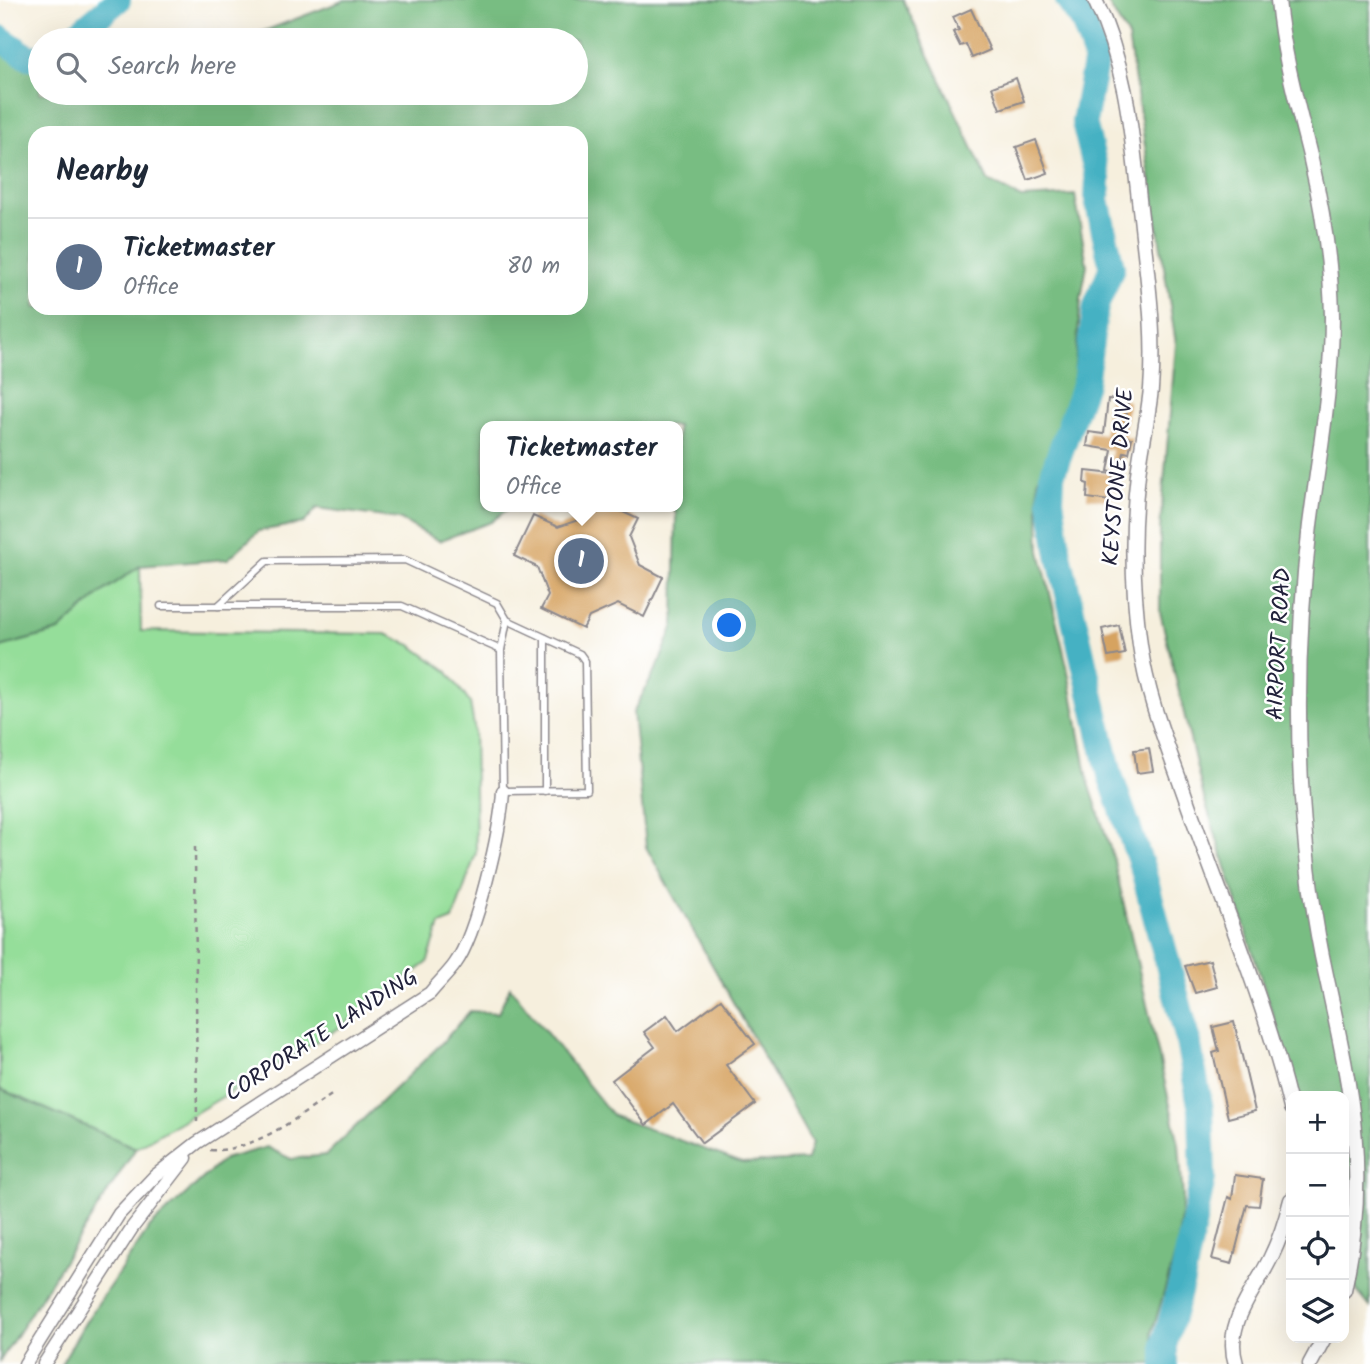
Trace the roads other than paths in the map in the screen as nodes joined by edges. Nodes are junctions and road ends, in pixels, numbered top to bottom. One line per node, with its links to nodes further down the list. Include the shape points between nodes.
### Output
1 (1095, 0): 10 (street, KEYSTONE DRIVE, via 1121,66 1152,298 1151,390 1133,532 1133,591 1141,649 1153,705)
2 (1278, 0): 13 (street, AIRPORT ROAD, via 1291,88 1325,233 1332,313 1329,388 1301,625 1299,739 1313,906 1362,1147 1359,1231)
3 (162, 606): 4 (lane)
4 (218, 606): 5 (lane, via 267,561 405,560 496,603); 7 (lane, via 402,606)
5 (507, 620): 6 (lane); 7 (lane)
6 (545, 638): 9 (lane); 9 (lane, via 580,654 585,661 587,790)
7 (501, 650): 8 (lane)
8 (503, 791): 9 (lane); 11 (street, CORPORATE LANDING, via 502,815 481,896 456,963 429,993)
9 (545, 791)
10 (1287, 1091)
11 (197, 1143): 15 (street, via 155,1176 119,1214); 16 (street, via 132,1228)
12 (1287, 1217): 17 (street, via 1239,1315 1233,1335)
13 (1347, 1280)
14 (1321, 1343): 18 (street)
15 (25, 1364)
16 (44, 1364)
17 (1237, 1364)
18 (1310, 1364)

